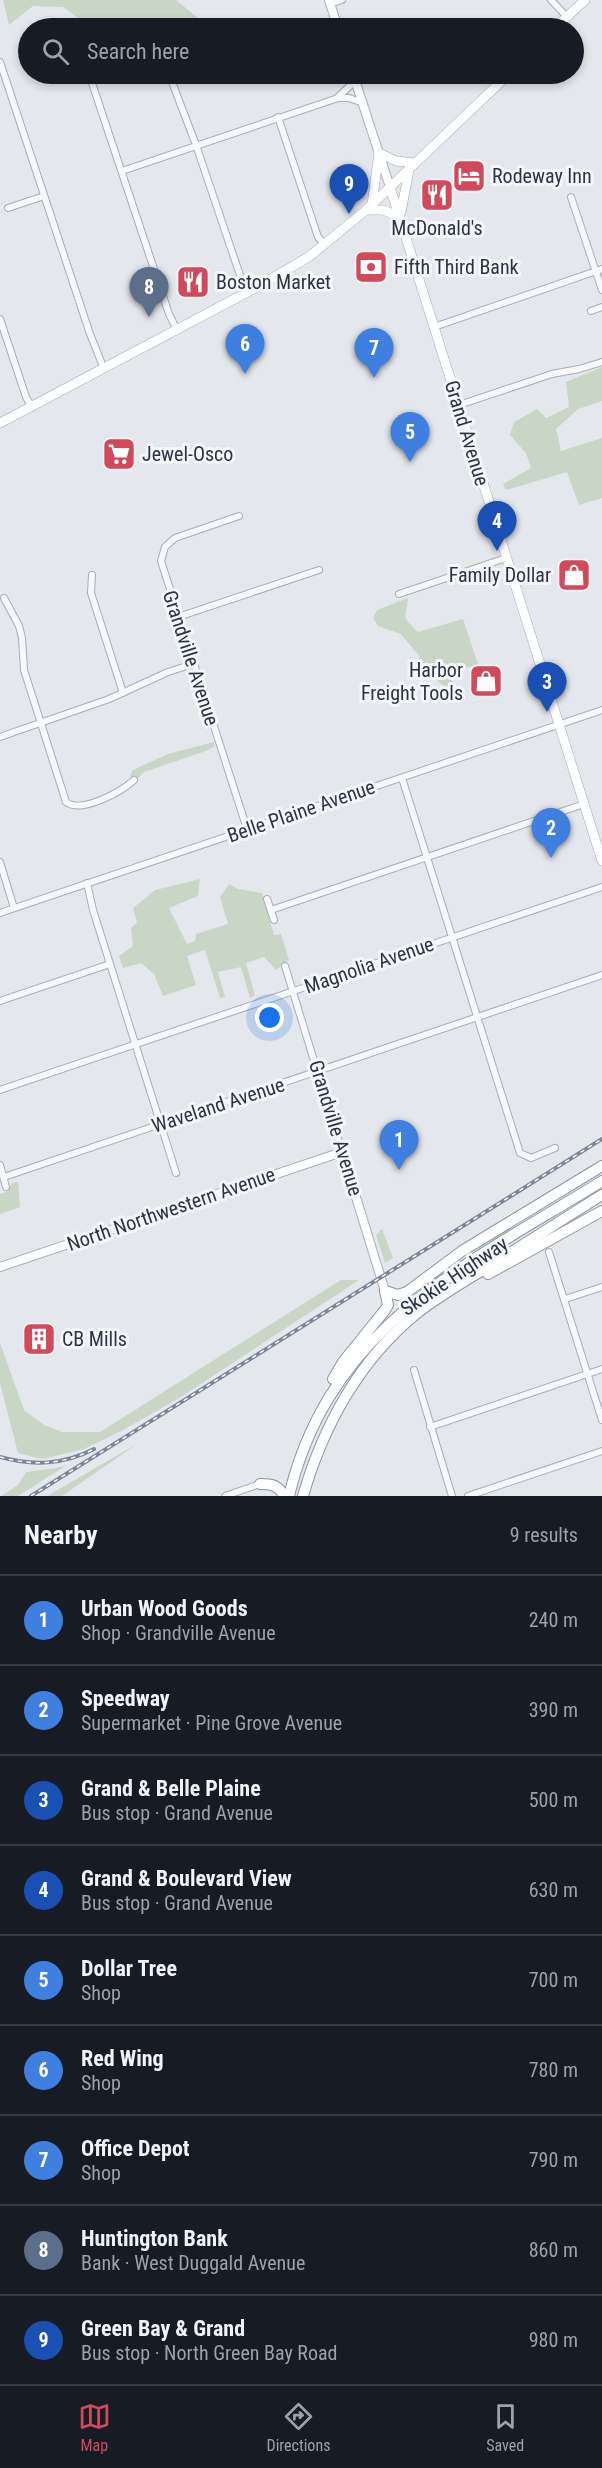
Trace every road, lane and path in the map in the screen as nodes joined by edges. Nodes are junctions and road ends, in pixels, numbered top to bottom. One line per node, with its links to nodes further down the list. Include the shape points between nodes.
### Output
1 (342, 0): 4 (street)
2 (550, 0): 5 (street)
3 (585, 0): 5 (main road)
4 (329, 2): 6 (street)
5 (567, 17)
6 (335, 18)
7 (0, 63): 21 (street)
8 (92, 84): 19 (street)
9 (173, 84): 16 (street)
10 (349, 84): 13 (street)
11 (356, 84): 14 (street, Grand Avenue)
12 (498, 84): 18 (main road)
13 (338, 98): 14 (street); 15 (street)
14 (363, 103): 17 (street, Grand Avenue)
15 (278, 117): 16 (street); 26 (street, via 318,237)
16 (196, 145): 19 (street); 29 (street)
17 (379, 153): 18 (main road); 20 (street, Grand Avenue); 23 (main road)
18 (412, 166): 20 (main road); 25 (main road)
19 (122, 171): 34 (street)
20 (390, 187): 23 (main road); 25 (main road, Grand Avenue)
21 (44, 196): 24 (street); 36 (street)
22 (571, 196): 27 (street)
23 (369, 207): 25 (main road); 26 (main road)
24 (8, 208)
25 (400, 217): 33 (main road, Grand Avenue)
26 (325, 245): 29 (main road)
27 (599, 270): 28 (street); 33 (street)
28 (602, 290)
29 (246, 293): 34 (main road)
30 (602, 307): 31 (street)
31 (591, 311)
32 (0, 319): 38 (street)
33 (434, 327): 37 (main road, Grand Avenue)
34 (177, 330): 36 (main road)
35 (602, 362): 37 (street)
36 (104, 369): 38 (main road)
37 (459, 405): 41 (main road, Grand Avenue)
38 (31, 406): 39 (main road)
39 (0, 423)
40 (239, 516): 46 (street, Grandville Avenue, via 175,538 165,547 162,564)
41 (506, 558): 44 (street); 51 (main road, Grand Avenue)
42 (319, 570): 46 (street)
43 (92, 575): 48 (street, via 91,593)
44 (399, 594)
45 (4, 598): 50 (street, via 22,638 24,670)
46 (178, 617): 47 (street, Grandville Avenue)
47 (193, 664): 48 (street); 56 (street, Grandville Avenue)
48 (123, 693): 50 (street)
49 (602, 710): 51 (street, Belle Plaine Avenue)
50 (40, 723): 52 (street); 54 (street, via 63,797 70,805 80,806 111,796)
51 (559, 725): 53 (street, Belle Plaine Avenue); 55 (main road, Grand Avenue)
52 (0, 736)
53 (402, 778): 56 (street, Belle Plaine Avenue); 57 (street)
54 (134, 780)
55 (584, 804): 57 (street); 58 (main road, Grand Avenue)
56 (247, 829): 60 (street, Belle Plaine Avenue)
57 (427, 858): 64 (street); 67 (street)
58 (602, 861)
59 (0, 862): 63 (street)
60 (87, 883): 63 (street, Belle Plaine Avenue); 68 (street)
61 (602, 887): 67 (street, Magnolia Avenue)
62 (267, 899): 64 (street)
63 (14, 908): 65 (street, Belle Plaine Avenue)
64 (271, 910): 66 (street)
65 (0, 913)
66 (274, 920)
67 (452, 937): 71 (street, Magnolia Avenue); 73 (street)
68 (110, 964): 72 (street); 74 (street)
69 (285, 966): 71 (street, Grandville Avenue)
70 (602, 975): 73 (street, Waveland Avenue)
71 (294, 991): 74 (street, Magnolia Avenue); 75 (street, Grandville Avenue)
72 (0, 1001)
73 (477, 1017): 75 (street, Waveland Avenue); 78 (street, via 520,1153 531,1158)
74 (136, 1044): 76 (street, Magnolia Avenue); 77 (street)
75 (319, 1071): 77 (street, Waveland Avenue); 79 (street, Grandville Avenue)
76 (0, 1090)
77 (161, 1124): 82 (street); 83 (street, Waveland Avenue)
78 (555, 1148)
79 (342, 1152): 90 (street, North Northwestern Avenue); 92 (street, Grandville Avenue)
80 (0, 1165): 83 (street)
81 (602, 1166): 86 (highway)
82 (176, 1173)
83 (4, 1177): 85 (street)
84 (602, 1181): 95 (highway, Skokie Highway)
85 (6, 1187)
86 (567, 1188): 92 (highway, via 462,1251 407,1292 398,1295); 95 (highway, via 436,1279)
87 (602, 1195): 94 (highway, Skokie Highway)
88 (602, 1211): 94 (highway)
89 (549, 1252): 93 (street)
90 (0, 1267)
91 (602, 1287): 93 (street)
92 (386, 1291): 100 (highway, via 388,1305 343,1362)
93 (565, 1299): 98 (street)
94 (434, 1301): 107 (highway, Skokie Highway, via 401,1328 356,1380 321,1444)
95 (404, 1309): 100 (highway, Skokie Highway, via 357,1357)
96 (602, 1369): 98 (street)
97 (414, 1370): 101 (street)
98 (588, 1373): 99 (street); 101 (street)
99 (602, 1420)
100 (312, 1426): 106 (highway, Skokie Highway)
101 (430, 1427): 108 (street)
102 (602, 1451): 109 (street)
103 (260, 1484): 104 (street); 105 (highway, via 278,1487)
104 (225, 1496)
105 (284, 1496)
106 (289, 1496)
107 (303, 1496)
108 (452, 1496)
109 (468, 1496)

